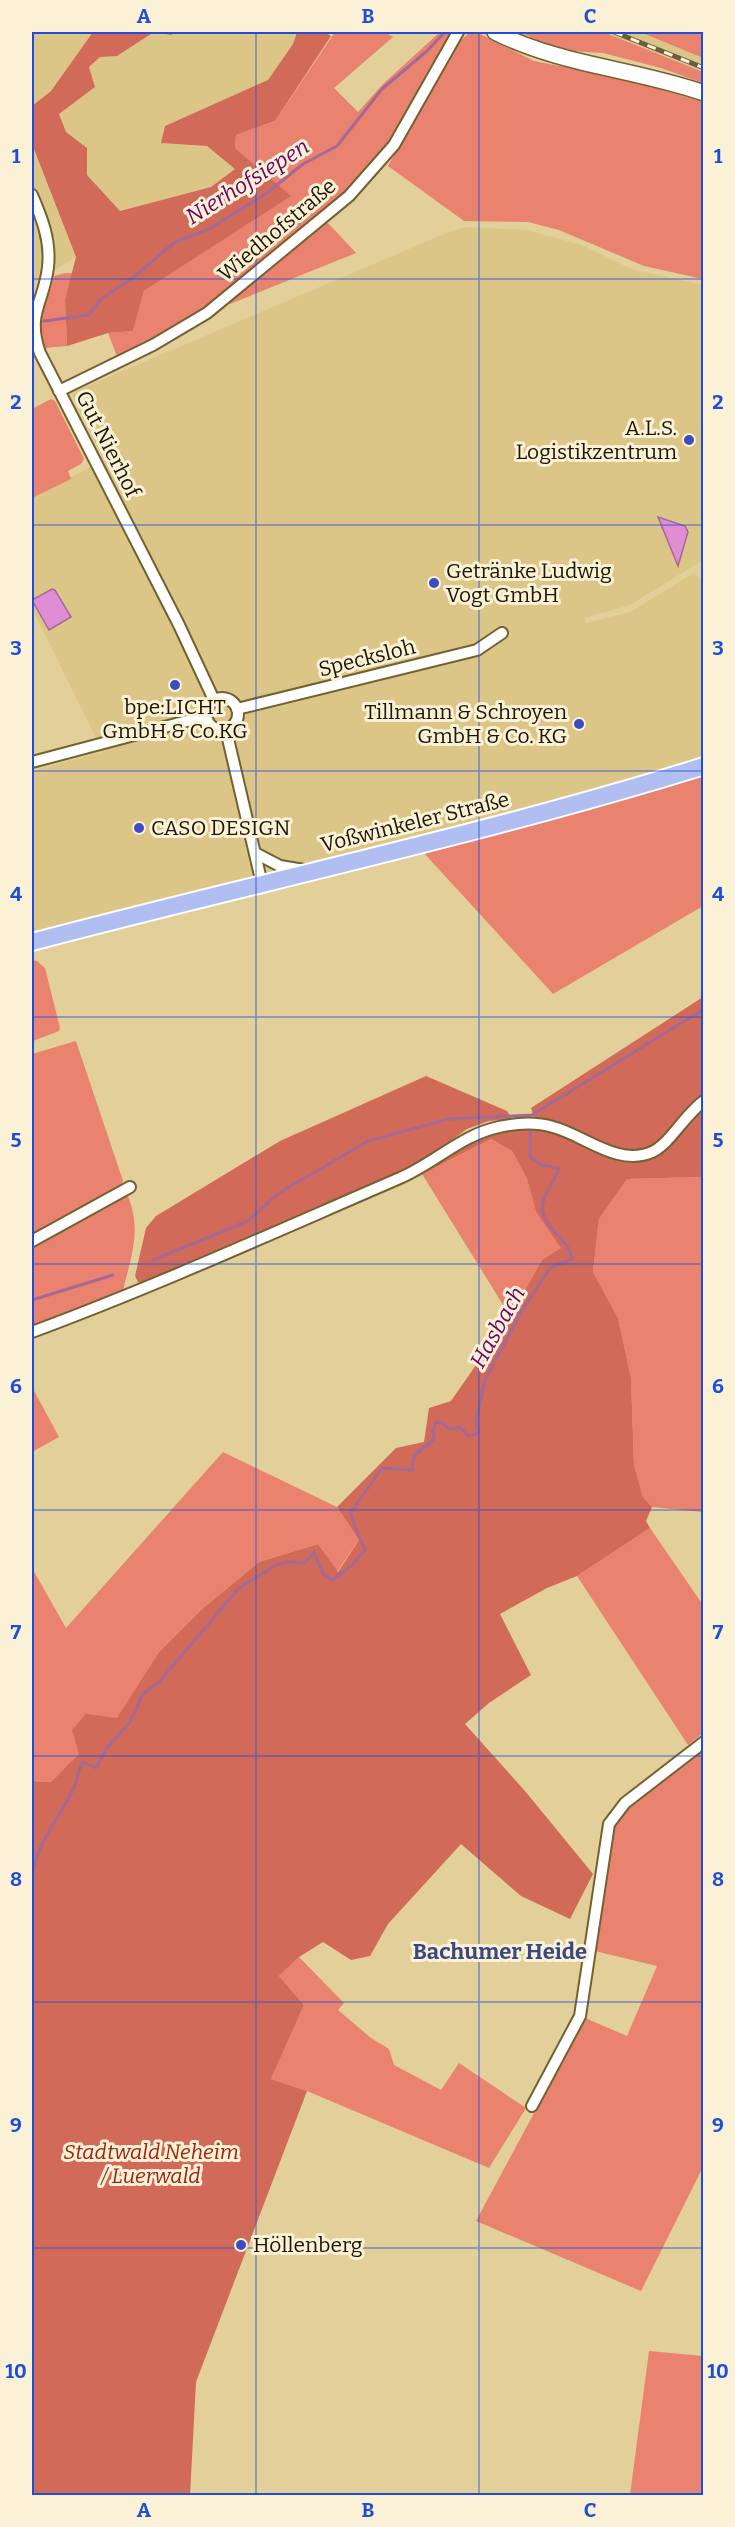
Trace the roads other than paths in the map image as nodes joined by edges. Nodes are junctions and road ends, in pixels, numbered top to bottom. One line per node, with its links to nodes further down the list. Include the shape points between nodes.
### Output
1 (458, 32): 5 (street, Wiedhofstraße, via 394,145 349,196 207,314)
2 (495, 32): 3 (main road, via 556,56)
3 (704, 93)
4 (32, 195): 5 (street, Gut Nierhof, via 42,218 48,252 46,279 34,314 35,339)
5 (59, 391): 7 (street, Gut Nierhof)
6 (502, 633): 8 (street, Specksloh, via 477,650)
7 (214, 700): 8 (street, via 227,699); 9 (street, via 207,707)
8 (237, 708): 10 (street, via 236,722)
9 (206, 716): 10 (street, via 212,728); 11 (street)
10 (226, 730): 13 (street)
11 (32, 762)
12 (704, 766): 14 (main road, Voßwinkeler Straße)
13 (255, 853): 14 (street, via 290,869); 15 (street)
14 (313, 871): 15 (main road, Voßwinkeler Straße)
15 (262, 884): 16 (main road, Voßwinkeler Straße)
16 (32, 942)
17 (704, 1101): 20 (street, via 655,1150 639,1154 616,1152 537,1124 492,1128 469,1136 412,1172 128,1296)
18 (130, 1187): 19 (street)
19 (32, 1241)
20 (32, 1332)
21 (704, 1742): 22 (street, via 625,1803 609,1824 580,2016)
22 (532, 2106)

